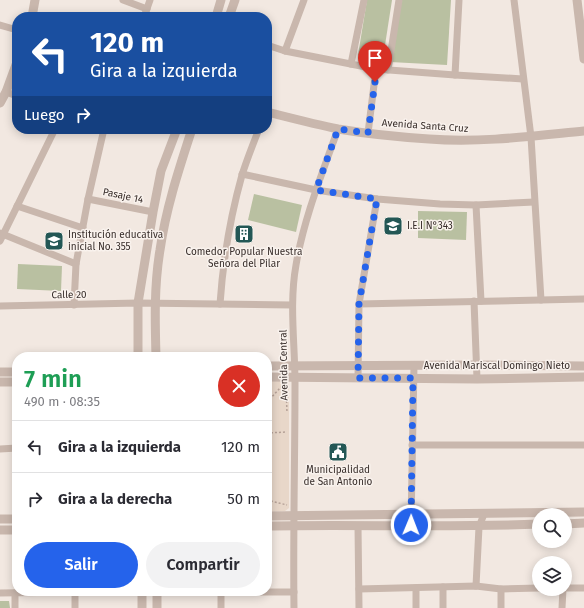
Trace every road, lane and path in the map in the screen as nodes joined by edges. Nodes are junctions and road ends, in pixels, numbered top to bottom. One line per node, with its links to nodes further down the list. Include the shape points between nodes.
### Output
1 (35, 0): 13 (street)
2 (123, 0): 12 (street)
3 (150, 0): 12 (street)
4 (221, 0): 15 (street)
5 (235, 0): 16 (street)
6 (304, 0): 21 (street)
7 (364, 0): 23 (street)
8 (399, 0): 25 (street)
9 (459, 0): 27 (street)
10 (514, 0): 28 (street)
11 (577, 0): 17 (street)
12 (147, 9): 14 (street)
13 (33, 12)
14 (146, 12)
15 (217, 12)
16 (231, 12)
17 (581, 14): 22 (street)
18 (0, 25): 19 (street)
19 (12, 29)
20 (272, 47): 21 (street)
21 (285, 51): 23 (street)
22 (584, 59)
23 (351, 64): 24 (street)
24 (376, 69): 25 (street); 35 (street)
25 (388, 70): 27 (street)
26 (12, 76): 29 (street)
27 (455, 76): 28 (street)
28 (524, 79): 41 (street)
29 (6, 92): 30 (street); 31 (street)
30 (12, 94)
31 (0, 103)
32 (272, 113): 33 (street, Avenida Santa Cruz)
33 (338, 129): 35 (street, Avenida Santa Cruz); 43 (street, Avenida Central)
34 (584, 131): 41 (street, Avenida Santa Cruz)
35 (368, 133): 41 (street, Avenida Santa Cruz, via 437,140)
36 (53, 134): 48 (street)
37 (103, 134): 44 (street)
38 (174, 134): 49 (street, via 161,171)
39 (190, 134): 57 (street, via 172,191 160,250)
40 (257, 134): 42 (street)
41 (531, 137): 46 (street)
42 (242, 174): 43 (street); 58 (street, via 227,236)
43 (316, 190): 45 (street); 60 (street, Avenida Central, via 296,266)
44 (88, 199): 49 (street, Pasaje 14); 50 (street)
45 (377, 199): 47 (street); 59 (street)
46 (534, 202): 47 (street); 53 (street)
47 (476, 205): 55 (street)
48 (17, 206): 50 (street); 51 (street)
49 (153, 212): 56 (street)
50 (83, 228): 52 (street)
51 (1, 236): 52 (street)
52 (76, 264): 62 (street)
53 (541, 300): 54 (street); 55 (street)
54 (584, 300)
55 (478, 301): 59 (street); 66 (street)
56 (138, 303): 57 (street, Calle 20); 62 (street, Calle 20); 63 (street)
57 (155, 304): 58 (street, Calle 20); 64 (street)
58 (220, 304): 60 (street, Calle 20)
59 (359, 304): 69 (street)
60 (292, 305): 68 (street, Avenida Central)
61 (0, 306): 62 (street, Calle 20)
62 (74, 306)
63 (138, 352)
64 (156, 352)
65 (414, 365): 66 (street, Avenida Mariscal Domingo Nieto); 70 (street, Avenida Mariscal Domingo Nieto); 79 (street)
66 (477, 365): 71 (street, Avenida Mariscal Domingo Nieto); 80 (street)
67 (272, 366): 68 (street, Avenida Mariscal Domingo Nieto)
68 (294, 366): 69 (street, Avenida Mariscal Domingo Nieto); 75 (street, Avenida Central)
69 (358, 366): 70 (street, Avenida Mariscal Domingo Nieto); 77 (street)
70 (387, 366): 78 (street)
71 (584, 366)
72 (0, 372): 73 (street)
73 (12, 372)
74 (272, 377): 75 (street, Avenida Mariscal Domingo Nieto)
75 (295, 377): 77 (street, Avenida Mariscal Domingo Nieto); 97 (street, Avenida Central)
76 (584, 377): 80 (street, Avenida Mariscal Domingo Nieto)
77 (358, 378): 78 (street, Avenida Mariscal Domingo Nieto)
78 (386, 378): 79 (street, Avenida Mariscal Domingo Nieto)
79 (413, 378): 80 (street, Avenida Mariscal Domingo Nieto); 88 (street)
80 (477, 379)
81 (0, 382): 82 (street)
82 (12, 382)
83 (272, 396): 84 (path, via 284,383 286,385)
84 (287, 416)
85 (287, 432): 86 (path)
86 (272, 433)
87 (584, 444): 88 (street)
88 (412, 445): 94 (street)
89 (12, 448): 90 (street)
90 (0, 449)
91 (272, 501): 92 (path)
92 (287, 505)
93 (584, 512): 95 (street)
94 (412, 514): 95 (street); 97 (street); 103 (street)
95 (484, 514): 107 (street)
96 (272, 516): 97 (street)
97 (295, 516): 105 (street, Avenida Central)
98 (0, 519): 99 (street)
99 (12, 519)
100 (584, 523): 102 (street)
101 (532, 524): 107 (street)
102 (572, 524)
103 (411, 525): 106 (street); 107 (street)
104 (272, 526): 105 (street)
105 (295, 526): 106 (street); 119 (street, Avenida Central)
106 (358, 526): 116 (street)
107 (479, 527): 110 (street)
108 (0, 530): 109 (street)
109 (12, 530)
110 (476, 586): 111 (street); 117 (street)
111 (443, 587): 112 (street); 136 (street)
112 (416, 588): 116 (street); 135 (street)
113 (532, 588): 117 (street)
114 (572, 588): 115 (street)
115 (584, 588)
116 (359, 589): 134 (street)
117 (501, 589): 137 (street)
118 (272, 592): 119 (street)
119 (294, 592): 133 (street, Avenida Central)
120 (0, 593): 121 (street)
121 (12, 593)
122 (15, 596): 128 (street)
123 (75, 596): 129 (street)
124 (142, 596): 130 (street)
125 (157, 596): 131 (street)
126 (221, 596): 132 (street)
127 (563, 596): 138 (street)
128 (15, 608)
129 (75, 608)
130 (142, 608)
131 (157, 608)
132 (221, 608)
133 (294, 608)
134 (359, 608)
135 (416, 608)
136 (443, 608)
137 (501, 608)
138 (562, 608)

